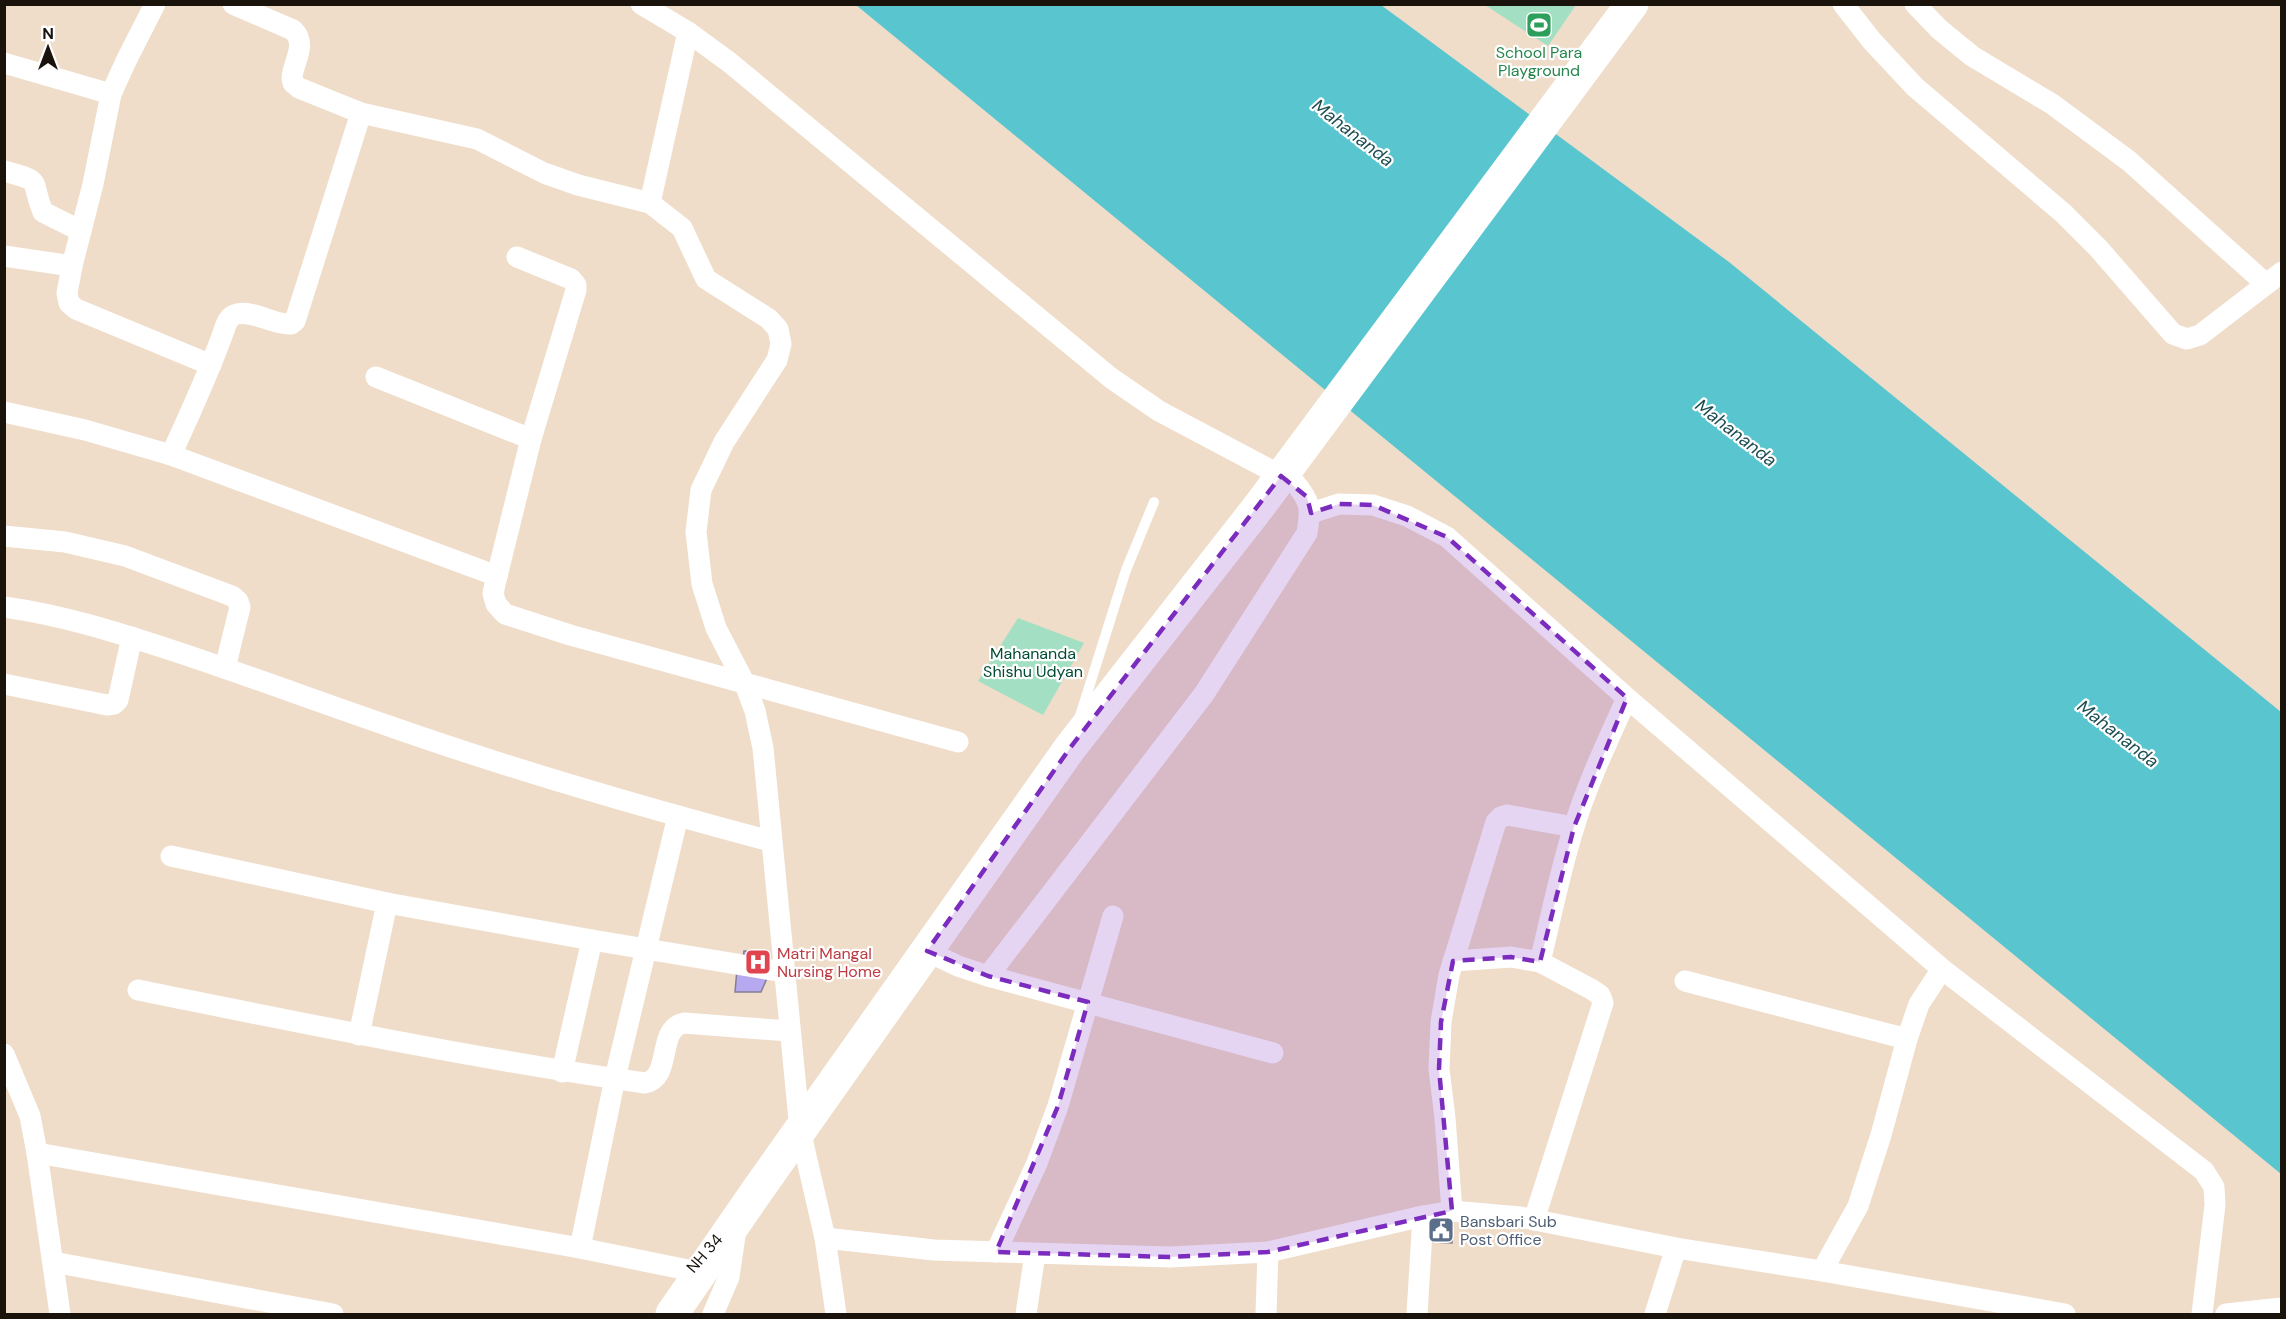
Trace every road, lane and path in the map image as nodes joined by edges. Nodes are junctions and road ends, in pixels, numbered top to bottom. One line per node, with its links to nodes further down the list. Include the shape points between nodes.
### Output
1 (155, 4): 9 (street)
2 (233, 4): 10 (street, via 293,30 298,36 300,50 292,78 296,86)
3 (640, 4): 7 (street)
4 (1632, 4): 34 (main road, via 1260,505)
5 (1843, 4): 17 (street, via 1915,87 2063,213 2173,334 2187,339 2200,335)
6 (1915, 4): 17 (street, via 1972,56 2052,104)
7 (688, 32): 12 (street); 24 (street, via 1111,378 1159,411 1295,483 1307,497)
8 (4, 63): 9 (street)
9 (111, 94): 13 (street)
10 (361, 113): 12 (street, via 468,136 544,173); 18 (street, via 295,321 284,325 236,314 228,320)
11 (4, 171): 13 (street, via 28,177 35,183 43,212)
12 (650, 203): 31 (street, via 682,228 706,279 769,319 778,329 781,344 777,360 724,442 701,490 696,532 702,584 712,617)
13 (81, 231): 16 (street)
14 (4, 256): 16 (street)
15 (517, 257): 21 (street, via 571,279 576,285)
16 (72, 266): 18 (street, via 67,293 69,303 76,309)
17 (2274, 278)
18 (211, 365): 22 (street)
19 (376, 377): 21 (street)
20 (4, 412): 22 (street)
21 (531, 439): 26 (street)
22 (171, 455): 26 (street)
23 (1155, 502): 34 (lane, via 1115,602)
24 (1311, 513): 32 (street, via 1339,504 1373,505 1407,516 1447,537); 48 (street, via 1306,533 1204,694)
25 (4, 536): 29 (street, via 65,542 125,556 232,596 240,607)
26 (497, 576): 31 (street, via 493,593 505,614)
27 (4, 607): 28 (street, via 41,612)
28 (132, 637): 29 (street); 30 (street, via 114,704)
29 (225, 668): 35 (street, via 542,778)
30 (4, 684)
31 (745, 684): 33 (street); 37 (street, via 763,748)
32 (1627, 698): 36 (street); 46 (street)
33 (958, 742)
34 (1070, 748): 43 (main road)
35 (678, 816): 37 (street); 42 (street)
36 (1574, 827): 44 (street, via 1501,816); 45 (street)
37 (770, 841): 47 (street)
38 (171, 856): 39 (street)
39 (387, 903): 41 (street); 53 (street)
40 (1113, 916): 51 (street)
41 (592, 940): 42 (street); 57 (street)
42 (645, 949): 47 (street); 58 (street)
43 (927, 951): 48 (street); 59 (main road)
44 (1453, 961): 45 (street, via 1511,957); 62 (street, via 1441,1023 1439,1069)
45 (1540, 962): 65 (street, via 1591,989 1603,1003)
46 (1942, 969): 54 (street, via 1919,1004); 88 (street, via 2204,1171 2214,1187 2216,1205)
47 (784, 972): 52 (street)
48 (988, 976): 51 (street)
49 (1685, 981): 54 (street)
50 (138, 990): 53 (street)
51 (1088, 1002): 55 (street); 69 (street, via 1058,1106)
52 (789, 1031): 58 (street, via 676,1025 658,1076 645,1083); 59 (street)
53 (359, 1035): 57 (street)
54 (1907, 1039): 74 (street, via 1858,1206)
55 (1273, 1053)
56 (4, 1054): 60 (street, via 30,1116)
57 (562, 1072): 58 (street)
58 (615, 1078): 67 (street)
59 (800, 1130): 61 (main road); 66 (street)
60 (37, 1153): 67 (street); 72 (street)
61 (757, 1191): 64 (main road); 73 (main road, NH 34)
62 (1452, 1211): 63 (street); 65 (street)
63 (1423, 1216): 70 (street); 85 (street)
64 (738, 1219): 80 (main road); 81 (street, via 729,1277)
65 (1534, 1220): 68 (street)
66 (825, 1238): 69 (street, via 934,1250); 82 (street)
67 (580, 1248): 73 (street)
68 (1676, 1248): 74 (street); 86 (street)
69 (996, 1252): 71 (street)
70 (1268, 1252): 71 (street, via 1170,1257); 84 (street)
71 (1035, 1254): 83 (street)
72 (53, 1262): 77 (street); 78 (street)
73 (688, 1270): 79 (main road, NH 34)
74 (1822, 1271): 87 (street)
75 (2282, 1308): 76 (street)
76 (2254, 1313): 89 (street)
77 (60, 1314)
78 (333, 1314)
79 (650, 1314)
80 (672, 1314)
81 (713, 1314)
82 (836, 1314)
83 (1026, 1314)
84 (1266, 1314)
85 (1417, 1314)
86 (1655, 1314)
87 (2065, 1314)
88 (2202, 1314)
89 (2226, 1314)

